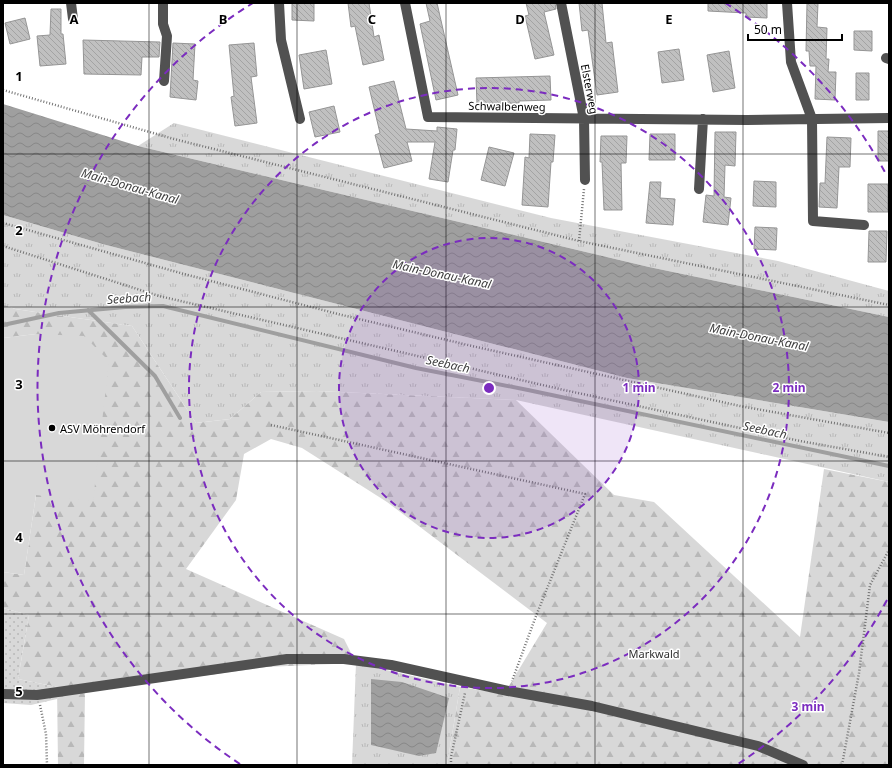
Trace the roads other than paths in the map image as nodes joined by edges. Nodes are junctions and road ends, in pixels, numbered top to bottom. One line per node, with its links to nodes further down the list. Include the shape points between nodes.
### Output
1 (71, 3): 7 (street)
2 (163, 3): 8 (street, via 163,24 167,36)
3 (279, 3): 10 (street, via 281,40)
4 (405, 3): 11 (street, Schwalbenweg, via 428,117)
5 (561, 3): 11 (street, Elsterweg)
6 (787, 3): 12 (street, via 791,62)
7 (73, 19)
8 (164, 81)
9 (889, 118): 12 (street, Schwalbenweg)
10 (300, 119)
11 (584, 119): 13 (street, Schwalbenweg); 14 (street, Elsterweg)
12 (812, 119): 13 (street, Schwalbenweg); 16 (street, via 813,221)
13 (703, 120): 15 (street)
14 (584, 180)
15 (699, 189)
16 (864, 225)
17 (3, 694): 18 (street, via 37,695 287,659 344,659 390,665 508,692 592,706 758,746)
18 (803, 765)

